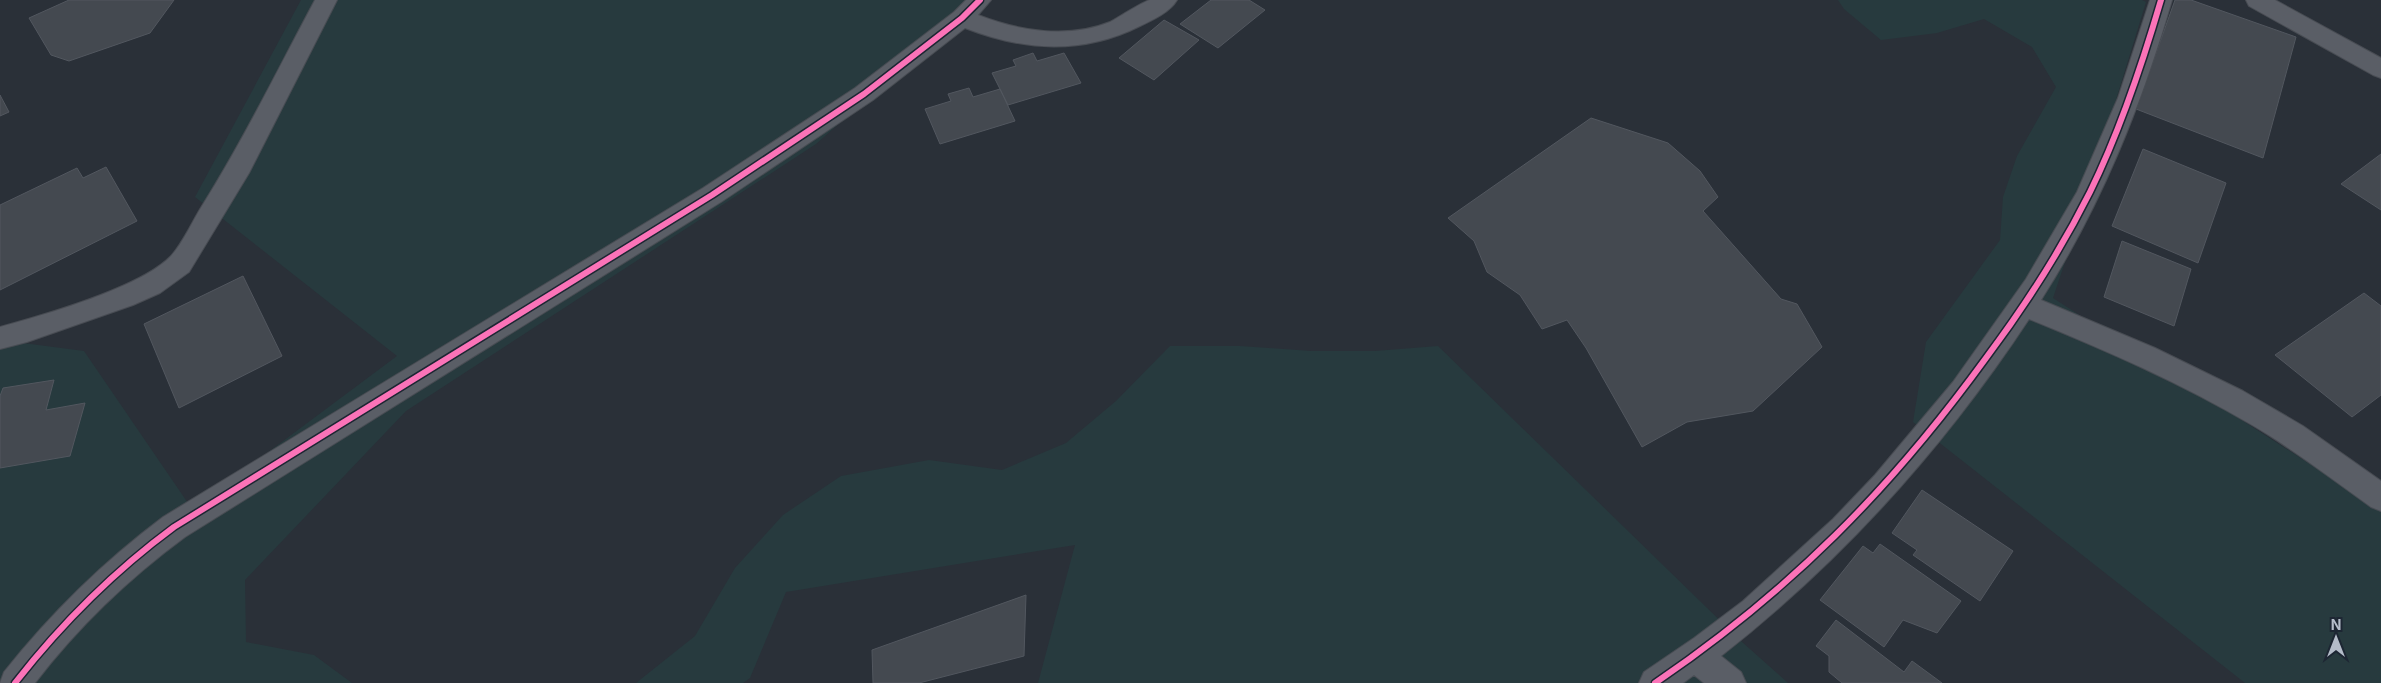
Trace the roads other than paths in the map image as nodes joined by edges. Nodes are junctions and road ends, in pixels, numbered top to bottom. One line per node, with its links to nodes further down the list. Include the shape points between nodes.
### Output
1 (326, 0): 8 (street, via 240,166 180,264 151,285 123,297)
2 (1166, 0): 5 (street, via 1118,30 1052,40 1002,34)
3 (2161, 0): 7 (street, via 2119,125 2090,192)
4 (2257, 0): 6 (street)
5 (971, 9): 11 (street, via 864,94 712,195 174,527 132,557 84,601 46,642)
6 (2381, 69)
7 (2024, 305): 9 (street, via 2139,352 2202,383 2263,417); 10 (street, via 1939,421 1882,490 1827,546)
8 (0, 338)
9 (2381, 498)
10 (1696, 657): 12 (street); 13 (street)
11 (15, 683)
12 (1656, 683)
13 (1730, 683)

